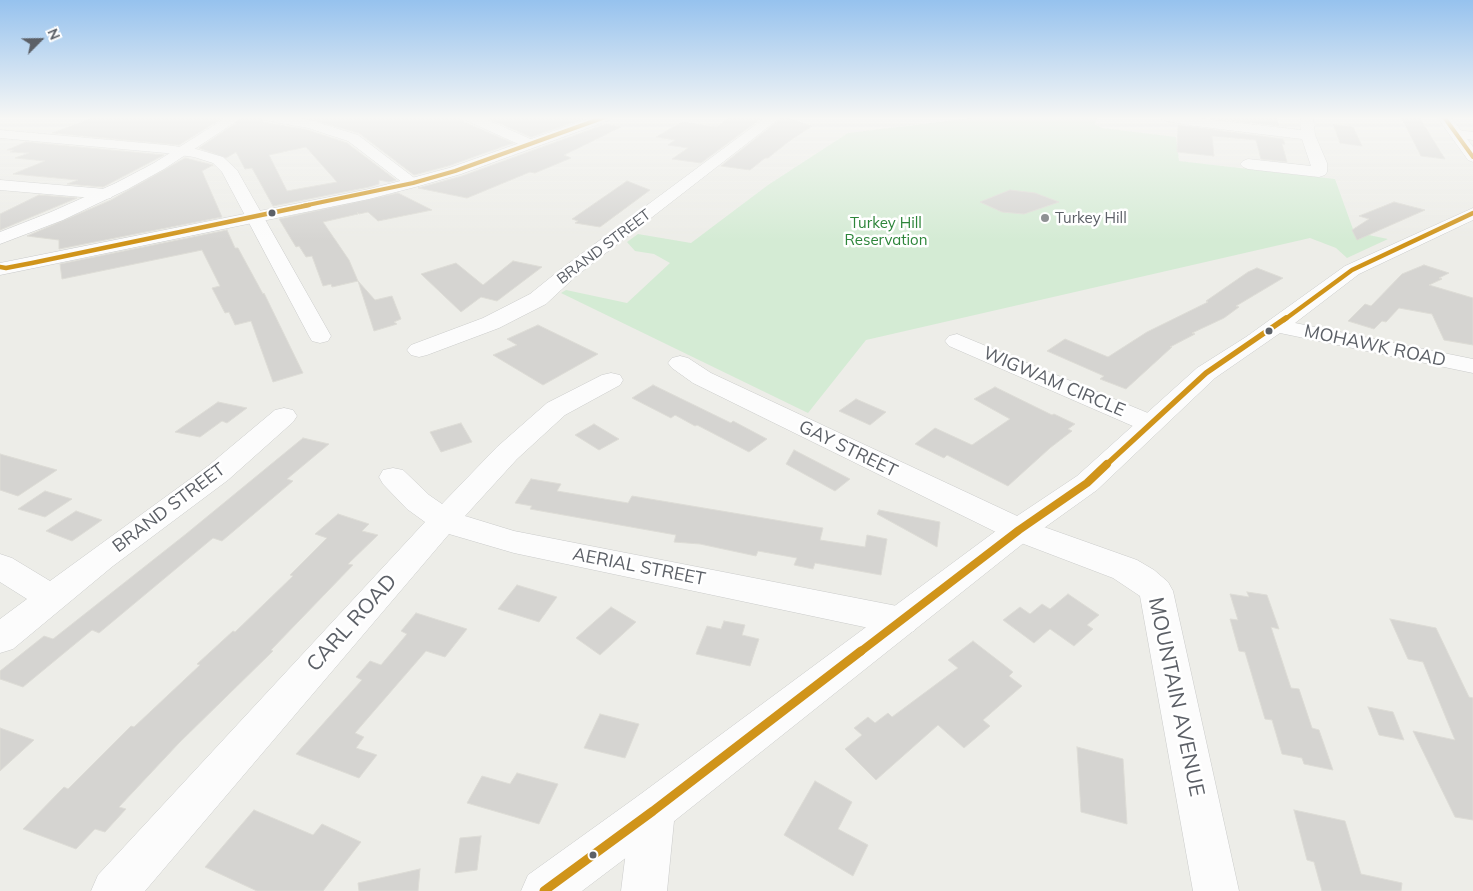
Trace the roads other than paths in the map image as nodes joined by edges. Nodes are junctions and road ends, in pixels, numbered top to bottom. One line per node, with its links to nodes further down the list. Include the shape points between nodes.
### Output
1 (169, 159): 10 (street)
2 (213, 159): 12 (street, via 224,165)
3 (380, 159): 8 (street)
4 (489, 159): 8 (street)
5 (720, 159): 18 (street, BRAND STREET, via 538,299 491,323)
6 (1317, 159): 7 (street, via 1319,172)
7 (1248, 164)
8 (413, 183): 12 (street)
9 (0, 185): 10 (street)
10 (105, 194): 13 (street)
11 (1473, 213): 15 (street, via 1352,270)
12 (253, 217): 14 (street); 16 (street)
13 (0, 238)
14 (2, 268)
15 (1278, 326): 20 (street, MOHAWK ROAD); 23 (street, via 1206,373)
16 (320, 336)
17 (957, 341): 23 (street, WIGWAM CIRCLE)
18 (419, 350)
19 (680, 363): 26 (street, GAY STREET, via 702,378)
20 (1473, 366)
21 (611, 380): 25 (street, CARL ROAD, via 556,409 532,429)
22 (284, 416): 28 (street, BRAND STREET, via 218,473)
23 (1151, 424): 26 (street, via 1086,483)
24 (393, 477): 25 (street, AERIAL STREET, via 418,502)
25 (444, 520): 29 (street, AERIAL STREET, via 514,542); 32 (street, CARL ROAD)
26 (1019, 530): 29 (street); 35 (street, MOUNTAIN AVENUE, via 1125,569 1156,591)
27 (0, 566): 28 (street)
28 (50, 597): 30 (street, BRAND STREET)
29 (902, 621): 31 (street)
30 (0, 639)
31 (653, 811): 33 (street); 34 (street)
32 (114, 891)
33 (544, 891)
34 (644, 891)
35 (1216, 891)

